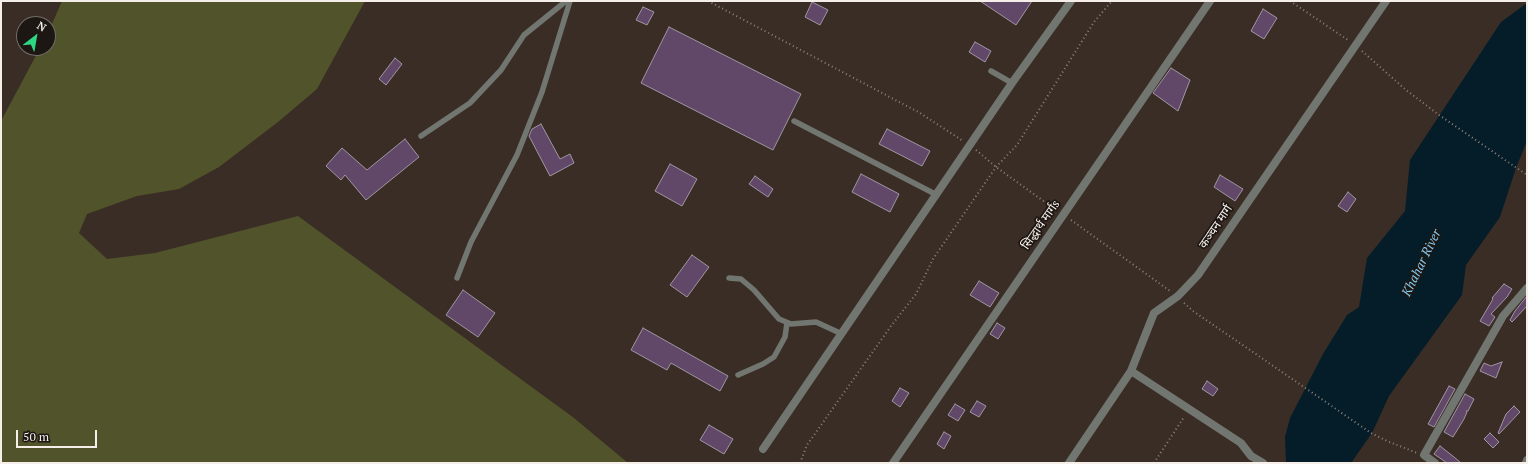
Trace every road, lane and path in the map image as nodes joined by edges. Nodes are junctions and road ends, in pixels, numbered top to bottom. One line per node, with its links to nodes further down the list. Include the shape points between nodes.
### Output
1 (566, 1): 13 (lane, via 524,35 501,70 470,103)
2 (570, 1): 19 (lane, via 542,92 517,155 471,242)
3 (708, 1): 14 (path, via 920,113)
4 (1071, 1): 11 (street)
5 (1112, 1): 15 (path, via 1094,22 1016,145)
6 (1210, 1): 18 (street, सिद्धार्थ मार्गs)
7 (1290, 1): 9 (path)
8 (1386, 1): 9 (street, कञ्चन मार्ग)
9 (1355, 45): 16 (path, via 1406,90); 22 (street, कञ्चन मार्ग, via 1198,275)
10 (991, 71): 11 (lane)
11 (1012, 83): 14 (street)
12 (794, 121): 17 (lane)
13 (421, 136)
14 (970, 146): 15 (path); 17 (street)
15 (996, 167): 18 (path); 30 (path, via 933,259 916,294 807,445)
16 (1527, 175)
17 (936, 195): 24 (street)
18 (1063, 215): 22 (path); 31 (street, सिद्धार्थ मार्गs)
19 (457, 278)
20 (729, 278): 23 (lane, via 741,279 779,319)
21 (1527, 288): 29 (street, via 1503,316)
22 (1178, 296): 25 (street, कञ्चन मार्ग, via 1154,313); 29 (path, via 1193,311 1372,433)
23 (787, 323): 24 (lane, via 816,322); 26 (lane, via 785,337 774,357)
24 (842, 334): 28 (street)
25 (1131, 371): 27 (street); 32 (street, कञ्चन मार्ग)
26 (738, 375)
27 (1190, 409): 33 (path); 34 (street, via 1241,443 1251,456)
28 (763, 449)
29 (1424, 455): 35 (street)
30 (800, 463)
31 (892, 463)
32 (1069, 463)
33 (1154, 463)
34 (1263, 463)
35 (1435, 463)

